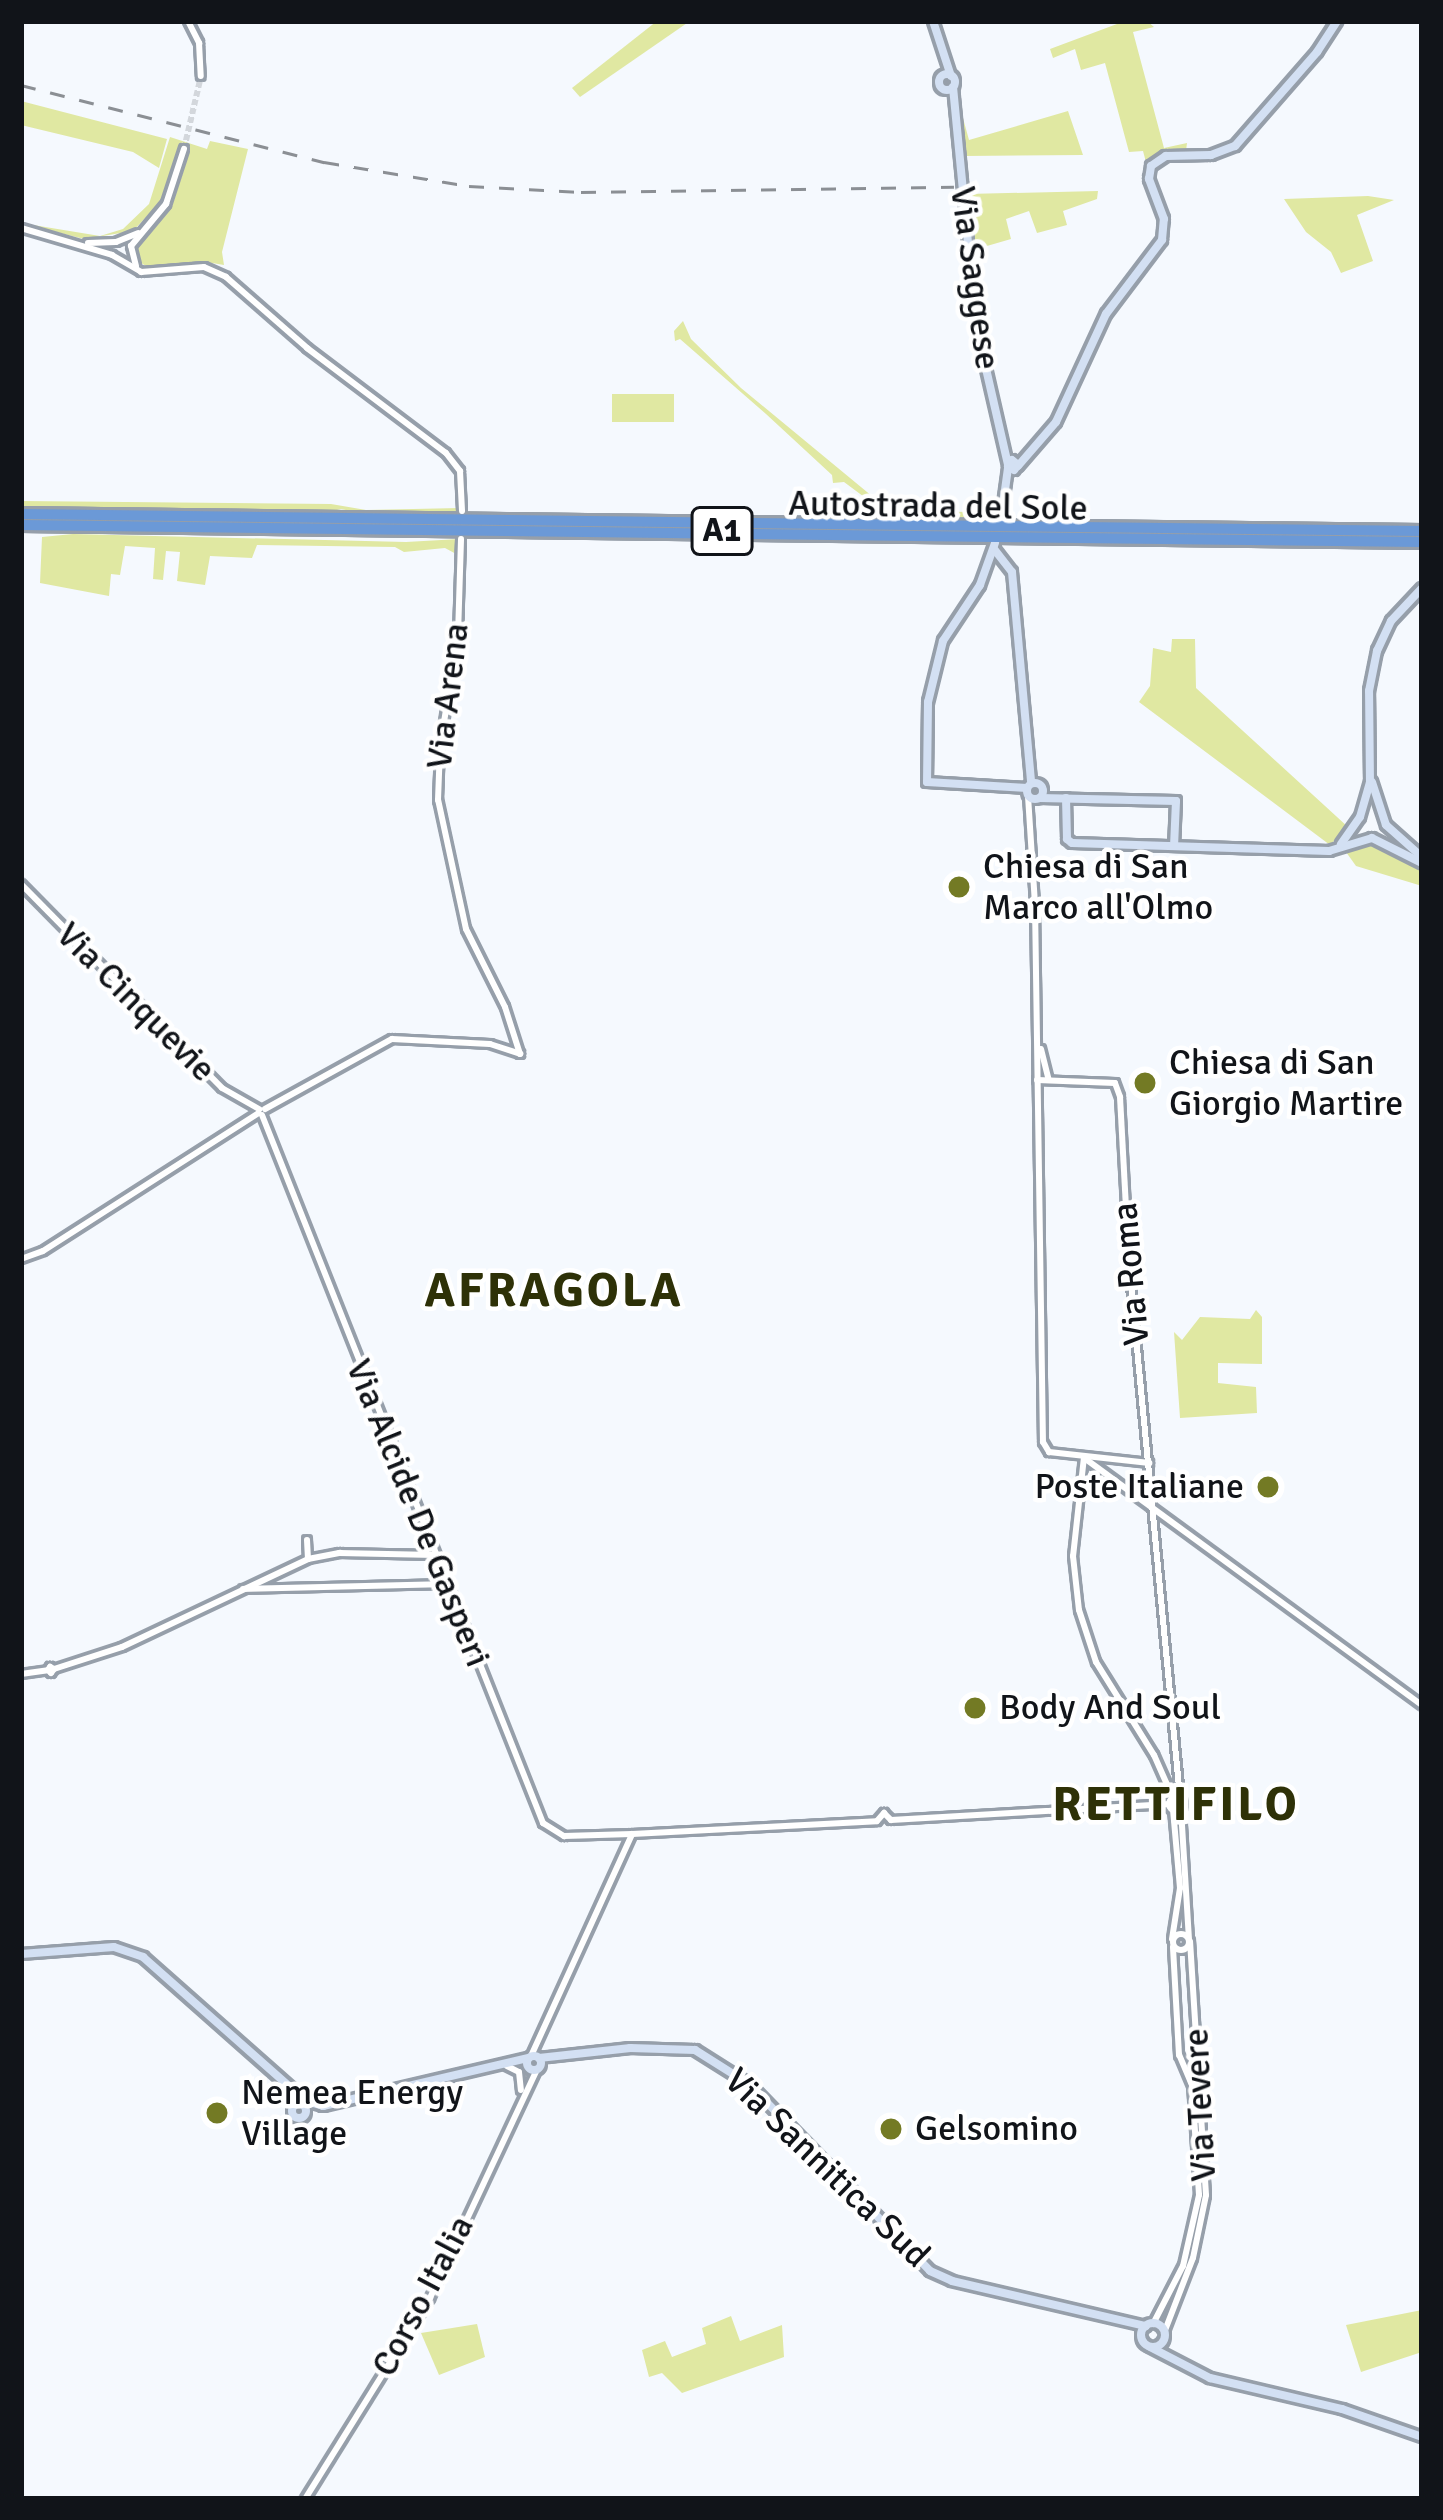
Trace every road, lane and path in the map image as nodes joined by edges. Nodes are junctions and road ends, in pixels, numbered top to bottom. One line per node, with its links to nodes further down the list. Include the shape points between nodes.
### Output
1 (188, 21): 4 (street)
2 (932, 21): 10 (main road, Via Saggese, via 952,101 976,325)
3 (1337, 21): 10 (main road, via 1235,146 1166,156 1151,166 1162,240 1106,314 1058,418 1030,455)
4 (201, 76)
5 (184, 149): 6 (street)
6 (157, 219): 8 (street, via 116,242); 9 (street, via 130,249)
7 (21, 228): 8 (street)
8 (78, 243): 9 (street)
9 (150, 274): 11 (street, via 204,267 226,277 446,453 460,471)
10 (1012, 463): 13 (main road)
11 (462, 511)
12 (21, 514): 15 (highway, Autostrada del Sole / A1)
13 (1001, 519)
14 (21, 525): 17 (highway, Autostrada del Sole / A1)
15 (1422, 531)
16 (461, 539): 29 (street, Via Arena, via 438,800 466,928 520,1054 490,1044 392,1039)
17 (1422, 543)
18 (1422, 588): 19 (main road, via 1382,637 1370,683)
19 (1371, 775): 23 (main road, via 1356,825); 24 (main road, via 1386,825)
20 (1034, 792): 20 (main road, via 1012,572 994,546 974,596 943,641 928,702 928,782); 21 (main road); 26 (street)
21 (1066, 798): 22 (main road, via 1070,842); 22 (main road, via 1176,801)
22 (1174, 847): 23 (main road)
23 (1332, 850): 24 (main road, via 1372,838)
24 (1422, 860)
25 (21, 884): 29 (street, Via Cinquevie, via 222,1088)
26 (1041, 1064): 27 (street); 28 (street)
27 (1037, 1080): 28 (street); 31 (street, via 1042,1431 1049,1452)
28 (1049, 1081): 33 (street, Via Roma, via 1118,1085)
29 (261, 1112): 30 (street); 37 (street, Via Alcide De Gasperi)
30 (21, 1259)
31 (1084, 1457): 32 (street); 34 (street); 44 (street, via 1073,1556 1079,1610 1096,1661)
32 (1105, 1460): 33 (street); 34 (street)
33 (1149, 1463): 35 (street, Via Roma)
34 (1104, 1474): 35 (street)
35 (1153, 1508): 42 (street); 43 (street, Via Roma)
36 (307, 1540): 38 (street)
37 (435, 1555): 38 (street); 39 (street, Via Alcide De Gasperi)
38 (308, 1558): 40 (street)
39 (446, 1584): 40 (street); 46 (street, Via Alcide De Gasperi, via 543,1823 564,1836)
40 (246, 1587): 41 (street, via 122,1647)
41 (21, 1674)
42 (1422, 1705)
43 (1178, 1774): 44 (street); 45 (street, Via Roma)
44 (1168, 1781): 45 (street)
45 (1175, 1804): 46 (street, Via Alcide De Gasperi, via 891,1820 885,1827 877,1820); 47 (street, Via Tevere); 48 (street, via 1180,1888)
46 (632, 1834): 52 (street, Corso Italia)
47 (1190, 1941): 48 (street, via 1180,1934); 48 (street, via 1184,1950); 50 (street, Via Tevere)
48 (1173, 1943): 51 (street)
49 (21, 1954): 54 (main road, via 129,1950)
50 (1199, 2060): 51 (street); 59 (street, Via Tevere, via 1206,2195)
51 (1180, 2061): 58 (street, via 1192,2085 1199,2195 1183,2266)
52 (535, 2062): 53 (main road, Via Sannitica Sud); 55 (street, Corso Italia); 57 (main road, Via Sannitica Sud, via 630,2048 695,2050 749,2084 930,2271)
53 (508, 2066): 55 (street, via 519,2072); 56 (main road, Via Sannitica Sud)
54 (289, 2086): 56 (main road); 56 (main road, Via Sannitica Sud, via 295,2117)
55 (520, 2096): 63 (street, Corso Italia, via 430,2298)
56 (323, 2106)
57 (1102, 2316): 58 (main road, Via Sannitica Sud); 60 (main road, Via Sannitica Sud)
58 (1150, 2325): 59 (main road); 60 (main road)
59 (1164, 2337): 60 (main road); 61 (main road, via 1171,2355)
60 (1146, 2345): 61 (main road, Via Sannitica Sud)
61 (1198, 2373): 62 (main road)
62 (1422, 2437)
63 (305, 2499)

